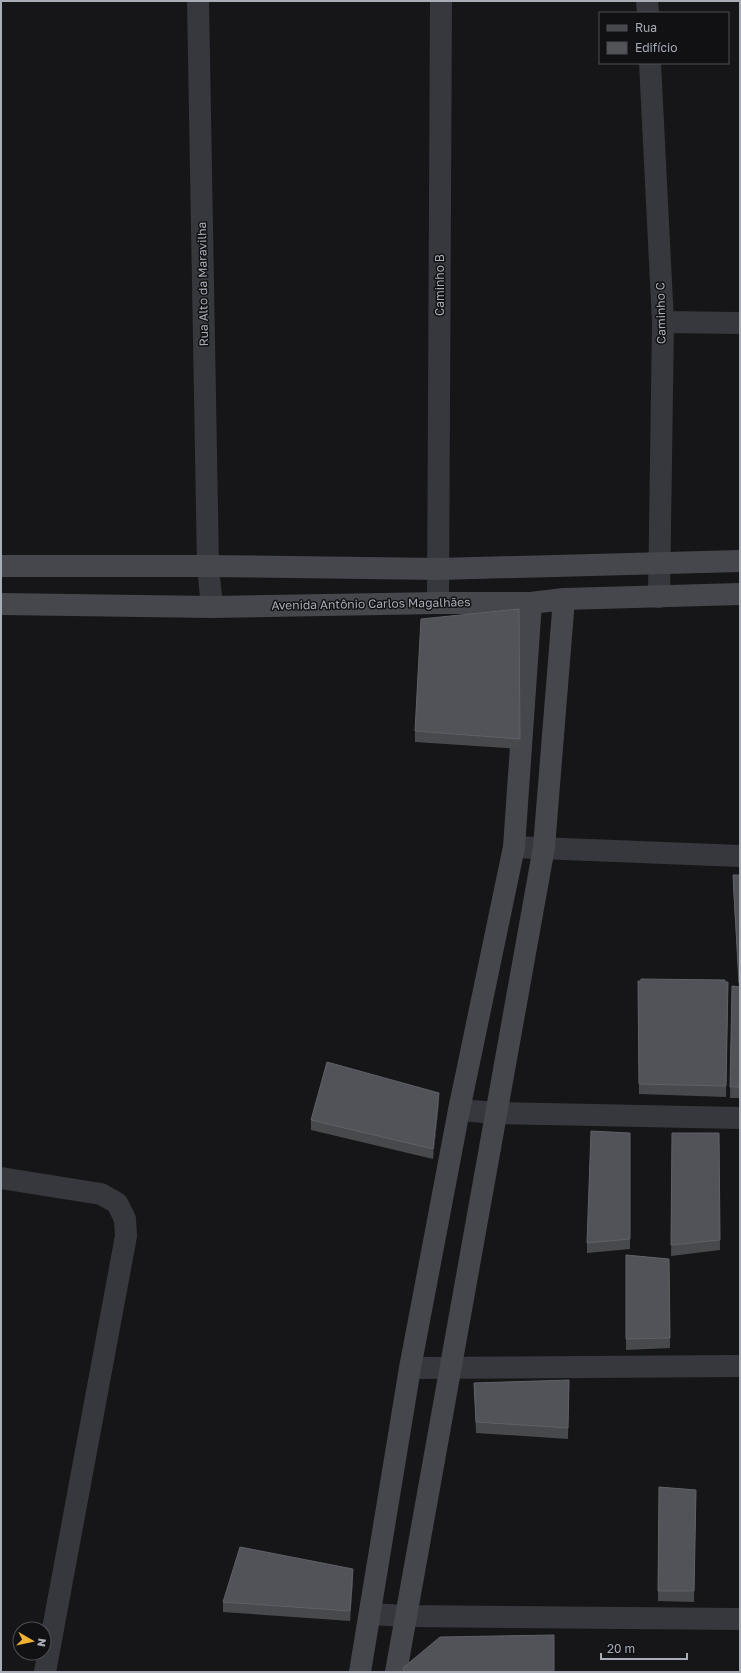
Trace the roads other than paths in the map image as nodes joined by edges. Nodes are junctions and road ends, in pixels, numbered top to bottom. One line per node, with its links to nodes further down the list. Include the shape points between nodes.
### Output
1 (198, 1): 11 (street, Rua Alto da Maravilha)
2 (441, 1): 12 (street, Caminho B)
3 (648, 1): 4 (street)
4 (648, 12)
5 (650, 64): 6 (street, Caminho C)
6 (663, 322): 7 (street); 9 (street, Caminho C)
7 (740, 323)
8 (740, 561): 9 (street)
9 (660, 563): 12 (street); 14 (street, Caminho C)
10 (1, 566): 11 (street)
11 (208, 566): 12 (street); 19 (street, Rua Alto da Maravilha)
12 (439, 569): 16 (street, Caminho B)
13 (740, 594): 14 (street, Avenida Antônio Carlos Magalhães)
14 (659, 597): 15 (street, Avenida Antônio Carlos Magalhães)
15 (564, 599): 17 (street, Avenida Antônio Carlos Magalhães); 21 (street)
16 (438, 602): 17 (street, Avenida Antônio Carlos Magalhães); 19 (street, Avenida Antônio Carlos Magalhães)
17 (531, 603): 20 (street)
18 (1, 604): 19 (street, Avenida Antônio Carlos Magalhães)
19 (212, 607)
20 (514, 846): 21 (street); 23 (street)
21 (544, 847): 22 (street); 24 (street)
22 (740, 856)
23 (459, 1110): 24 (street); 29 (street)
24 (497, 1113): 25 (street); 28 (street)
25 (740, 1118)
26 (1, 1178): 33 (street, via 101,1194 117,1203 125,1219 126,1236)
27 (740, 1366): 28 (street)
28 (451, 1367): 29 (street); 31 (street)
29 (410, 1368): 30 (street)
30 (370, 1614): 31 (street); 34 (street)
31 (406, 1616): 32 (street); 35 (street)
32 (740, 1619)
33 (45, 1672)
34 (360, 1672)
35 (396, 1672)

